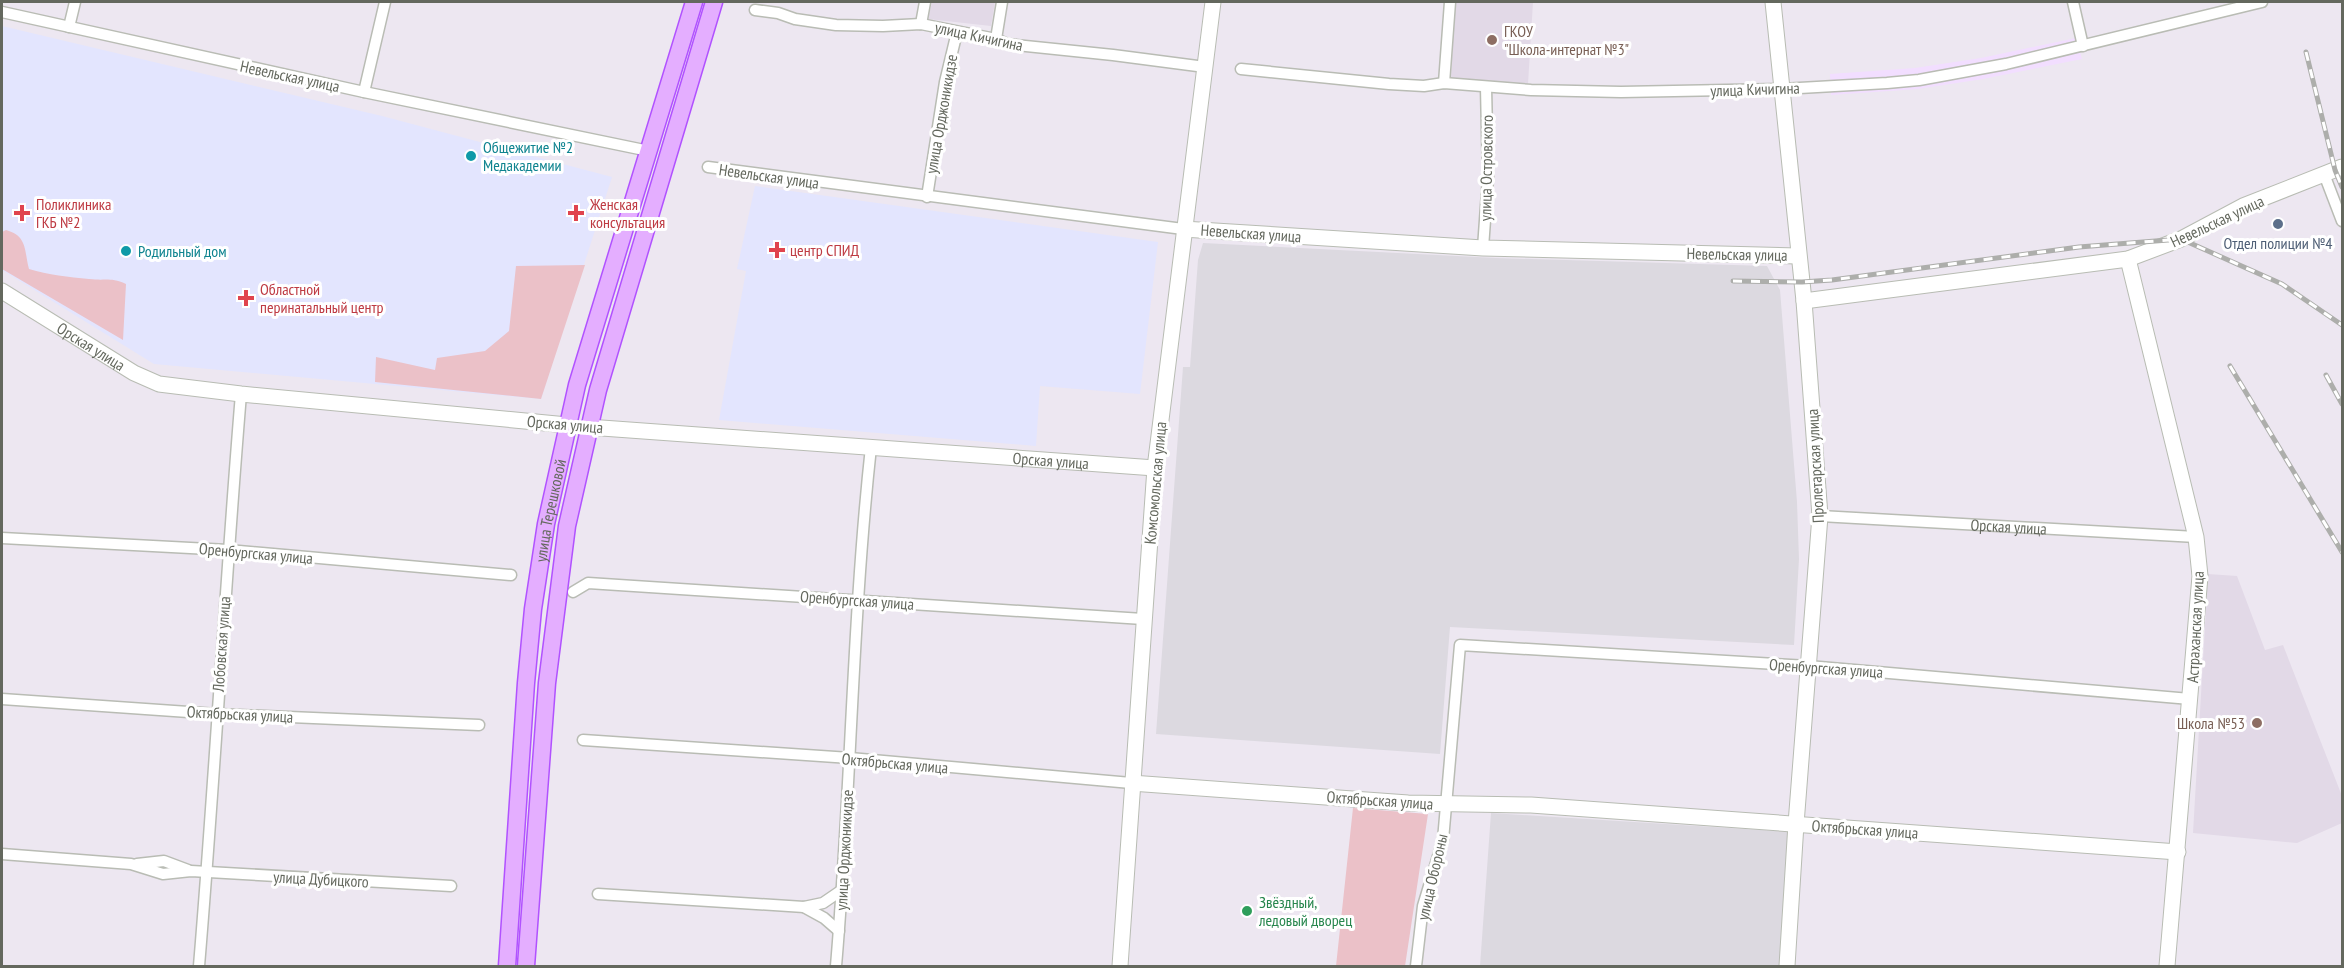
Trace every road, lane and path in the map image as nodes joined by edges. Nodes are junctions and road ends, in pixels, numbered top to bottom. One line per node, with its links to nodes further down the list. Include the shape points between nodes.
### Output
1 (75, 2): 15 (street)
2 (385, 2): 24 (street)
3 (694, 2): 25 (main road, улица Терешковой)
4 (714, 2): 39 (main road, улица Терешковой)
5 (925, 2): 14 (street)
6 (1002, 2): 17 (street)
7 (1213, 2): 19 (main road, Комсомольская улица)
8 (1450, 2): 21 (street)
9 (1773, 2): 23 (main road, Пролетарская улица)
10 (2073, 2): 18 (street)
11 (2257, 2): 18 (street, улица Кичигина)
12 (755, 10): 14 (street, улица Кичигина, via 836,25)
13 (2, 12): 15 (street, Невельская улица)
14 (921, 24): 16 (street, улица Кичигина)
15 (69, 27): 24 (street, Невельская улица)
16 (957, 32): 17 (street, улица Кичигина); 29 (street, улица Орджоникидзе)
17 (996, 39): 19 (street, улица Кичигина, via 1019,46)
18 (2083, 46): 23 (street, улица Кичигина, via 1919,80)
19 (1205, 67): 31 (main road, Комсомольская улица)
20 (1241, 69): 21 (street, улица Кичигина, via 1389,84)
21 (1444, 83): 22 (street, улица Кичигина)
22 (1486, 87): 23 (street, улица Кичигина, via 1621,92); 32 (street, улица Островского, via 1488,178)
23 (1782, 89): 33 (main road, Пролетарская улица)
24 (364, 92): 25 (street, Невельская улица)
25 (650, 151): 38 (main road, улица Терешковой)
26 (2343, 167): 28 (main road, Невельская улица)
27 (708, 168): 29 (street, Невельская улица)
28 (2324, 174): 30 (street); 34 (main road, Невельская улица)
29 (927, 197): 31 (street, Невельская улица)
30 (2343, 221)
31 (1183, 229): 32 (main road, Невельская улица); 41 (main road, Комсомольская улица)
32 (1483, 248): 33 (main road, Невельская улица)
33 (1798, 256): 36 (main road, Пролетарская улица)
34 (2128, 259): 36 (main road, Невельская улица); 43 (main road, Астраханская улица)
35 (2, 291): 37 (main road, Орская улица, via 146,380)
36 (1804, 301): 42 (main road, Пролетарская улица)
37 (241, 394): 38 (main road, Орская улица); 45 (street, Лобовская улица)
38 (567, 425): 39 (main road, Орская улица); 70 (main road, улица Терешковой, via 533,609)
39 (588, 427): 40 (main road, Орская улица); 71 (main road, улица Терешковой, via 567,526 547,683)
40 (871, 447): 41 (main road, Орская улица); 48 (street, улица Орджоникидзе)
41 (1155, 468): 49 (main road, Комсомольская улица)
42 (1820, 516): 43 (street, Орская улица); 51 (main road, Пролетарская улица)
43 (2196, 537): 53 (main road, Астраханская улица, via 2200,576)
44 (2, 538): 45 (street, Оренбургская улица)
45 (228, 550): 46 (street, Оренбургская улица); 54 (street, Лобовская улица)
46 (510, 575)
47 (573, 592): 48 (street, Оренбургская улица, via 588,583)
48 (856, 600): 49 (street, Оренбургская улица); 57 (street, улица Орджоникидзе)
49 (1143, 619): 58 (main road, Комсомольская улица)
50 (1460, 645): 51 (street, Оренбургская улица); 59 (street, улица Обороны)
51 (1808, 666): 53 (street, Оренбургская улица); 60 (main road, Пролетарская улица)
52 (2, 699): 54 (street, Октябрьская улица)
53 (2190, 699): 61 (main road, Астраханская улица)
54 (217, 714): 55 (street, Октябрьская улица); 63 (street, Лобовская улица)
55 (479, 725)
56 (583, 740): 57 (street, Октябрьская улица)
57 (850, 758): 58 (street, Октябрьская улица); 65 (street, улица Орджоникидзе)
58 (1131, 783): 59 (main road, Октябрьская улица); 73 (main road, Комсомольская улица)
59 (1444, 804): 60 (main road, Октябрьская улица, via 1531,805); 74 (street, улица Обороны, via 1443,840 1423,906)
60 (1796, 824): 61 (main road, Октябрьская улица); 75 (main road, Пролетарская улица)
61 (2178, 852): 76 (main road, Астраханская улица)
62 (2, 854): 63 (street, улица Дубицкого, via 131,864 163,874)
63 (207, 872): 64 (street, улица Дубицкого); 69 (street, Лобовская улица)
64 (451, 886)
65 (842, 890): 67 (street, via 823,903); 68 (street, улица Орджоникидзе)
66 (598, 894): 67 (street)
67 (804, 907): 68 (street)
68 (839, 931): 72 (street, улица Орджоникидзе)
69 (199, 966)
70 (507, 966)
71 (526, 966)
72 (836, 966)
73 (1120, 966)
74 (1416, 966)
75 (1787, 966)
76 (2167, 966)

